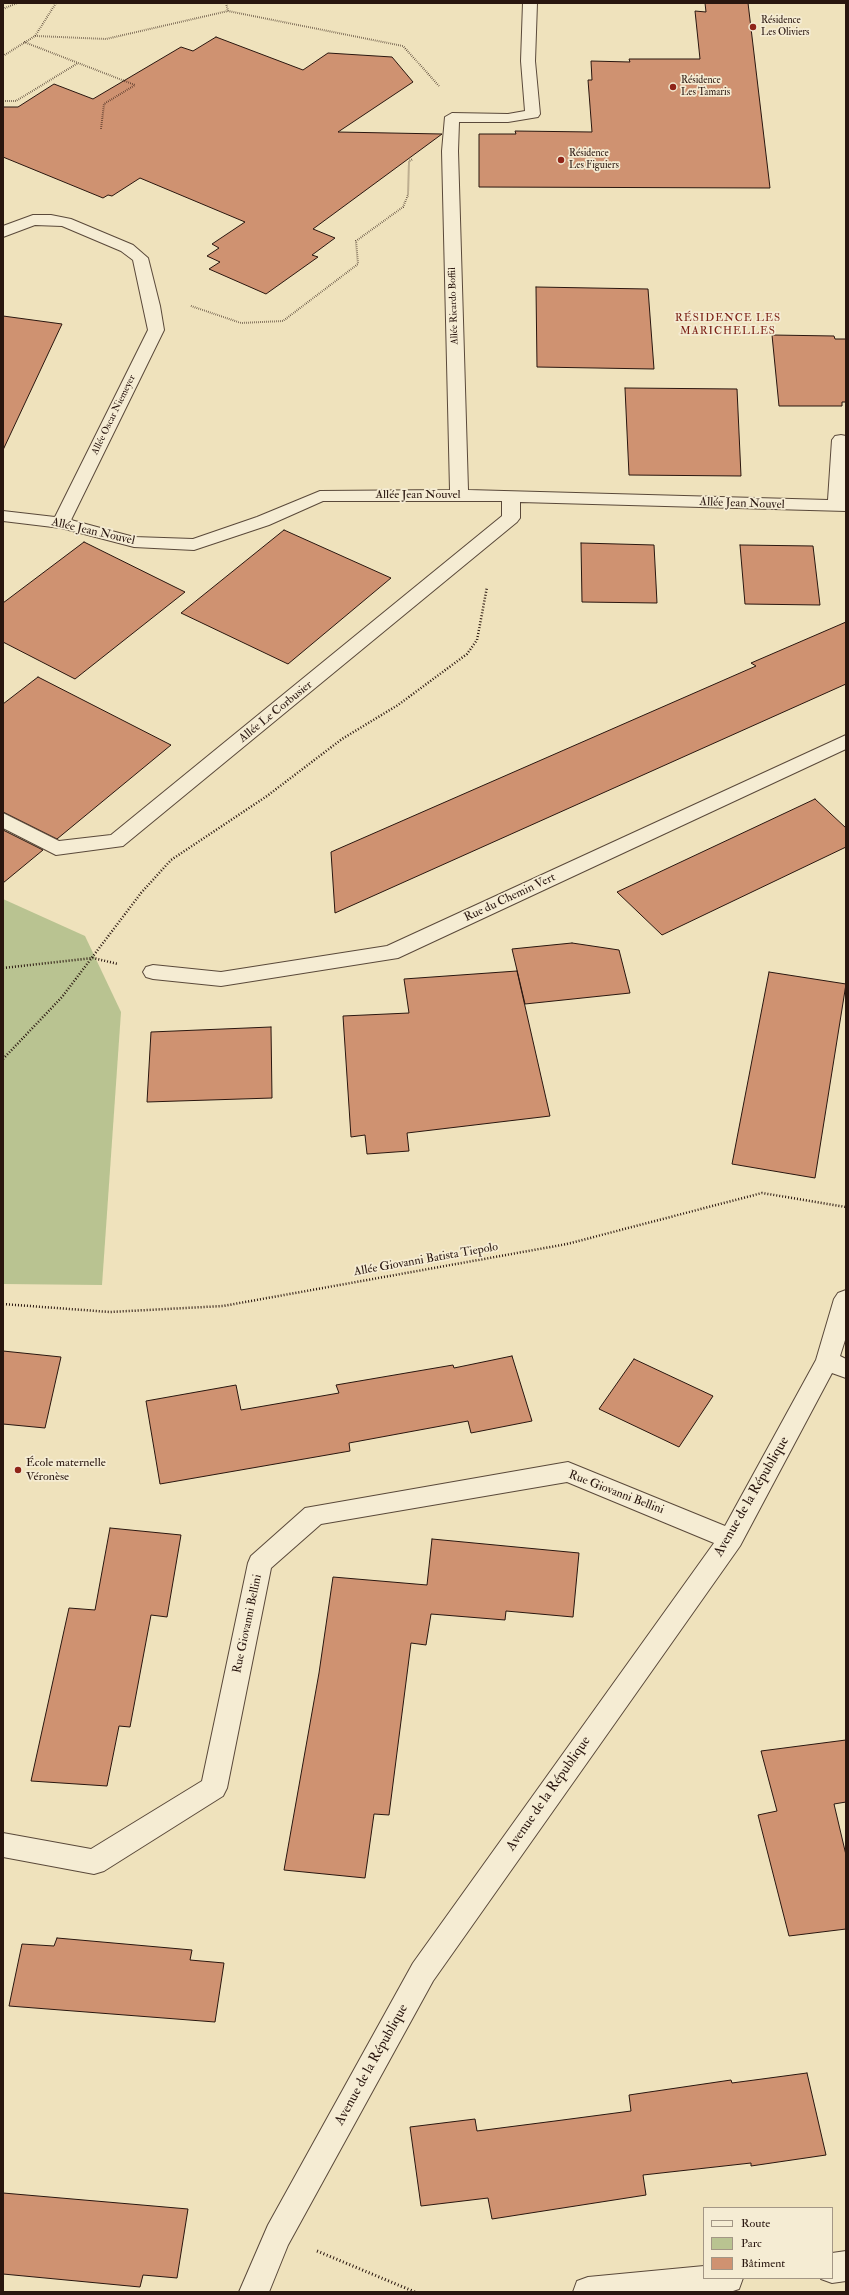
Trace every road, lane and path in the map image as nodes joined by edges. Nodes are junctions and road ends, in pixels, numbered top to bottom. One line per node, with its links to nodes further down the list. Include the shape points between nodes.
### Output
1 (17, 3): 5 (path)
2 (56, 3): 7 (path)
3 (226, 3): 6 (path)
4 (530, 3): 12 (street, via 528,61 533,114 508,118)
5 (3, 9)
6 (228, 11): 7 (path, via 106,38); 12 (path, via 403,46 438,84)
7 (35, 36): 8 (path)
8 (24, 42): 9 (path); 10 (path)
9 (3, 55)
10 (78, 63): 11 (path, via 16,101); 13 (path, via 135,84 104,104)
11 (3, 101)
12 (452, 117): 14 (street, Allée Ricardo Boffil)
13 (101, 129)
14 (450, 151): 16 (path, via 426,149 409,161 408,195 403,207 356,241 358,264 283,321 272,324 241,323 186,305); 18 (street, Allée Ricardo Boffil)
15 (3, 232): 16 (street, Allée Oscar Niemeyer, via 33,220 51,220 65,222 127,248 140,258)
16 (152, 306): 22 (street, Allée Oscar Niemeyer, via 156,330)
17 (841, 440): 20 (street)
18 (459, 495): 19 (street, Allée Jean Nouvel); 22 (street, Allée Jean Nouvel, via 320,496 263,521 194,545 134,542)
19 (511, 497): 20 (street, Allée Jean Nouvel); 25 (street, Allée Le Corbusier, via 511,518 116,841 56,848)
20 (841, 506)
21 (3, 516): 22 (street, Allée Jean Nouvel)
22 (61, 523)
23 (487, 586): 26 (path, via 478,640 467,654 398,705 342,739 267,796 171,860 141,893)
24 (846, 741): 28 (street, Rue du Chemin Vert, via 391,953 221,980)
25 (3, 820)
26 (93, 958): 27 (path); 28 (path); 29 (path, via 62,997)
27 (3, 968)
28 (153, 972)
29 (3, 1059)
30 (846, 1207): 32 (path, Allée Giovanni Batista Tiepolo, via 762,1193 567,1244 223,1306 110,1312)
31 (846, 1299): 33 (street, Avenue de la République)
32 (3, 1304)
33 (836, 1365): 34 (street, Avenue de la République)
34 (731, 1539): 35 (street, Rue Giovanni Bellini, via 568,1472 314,1515 260,1563 214,1788 94,1862); 36 (street, Avenue de la République, via 423,1972)
35 (3, 1845)
36 (278, 2235): 40 (street, Avenue de la République); 41 (path)
37 (846, 2266): 38 (street)
38 (833, 2268)
39 (718, 2279): 42 (street)
40 (254, 2292)
41 (415, 2292)
42 (588, 2292)

